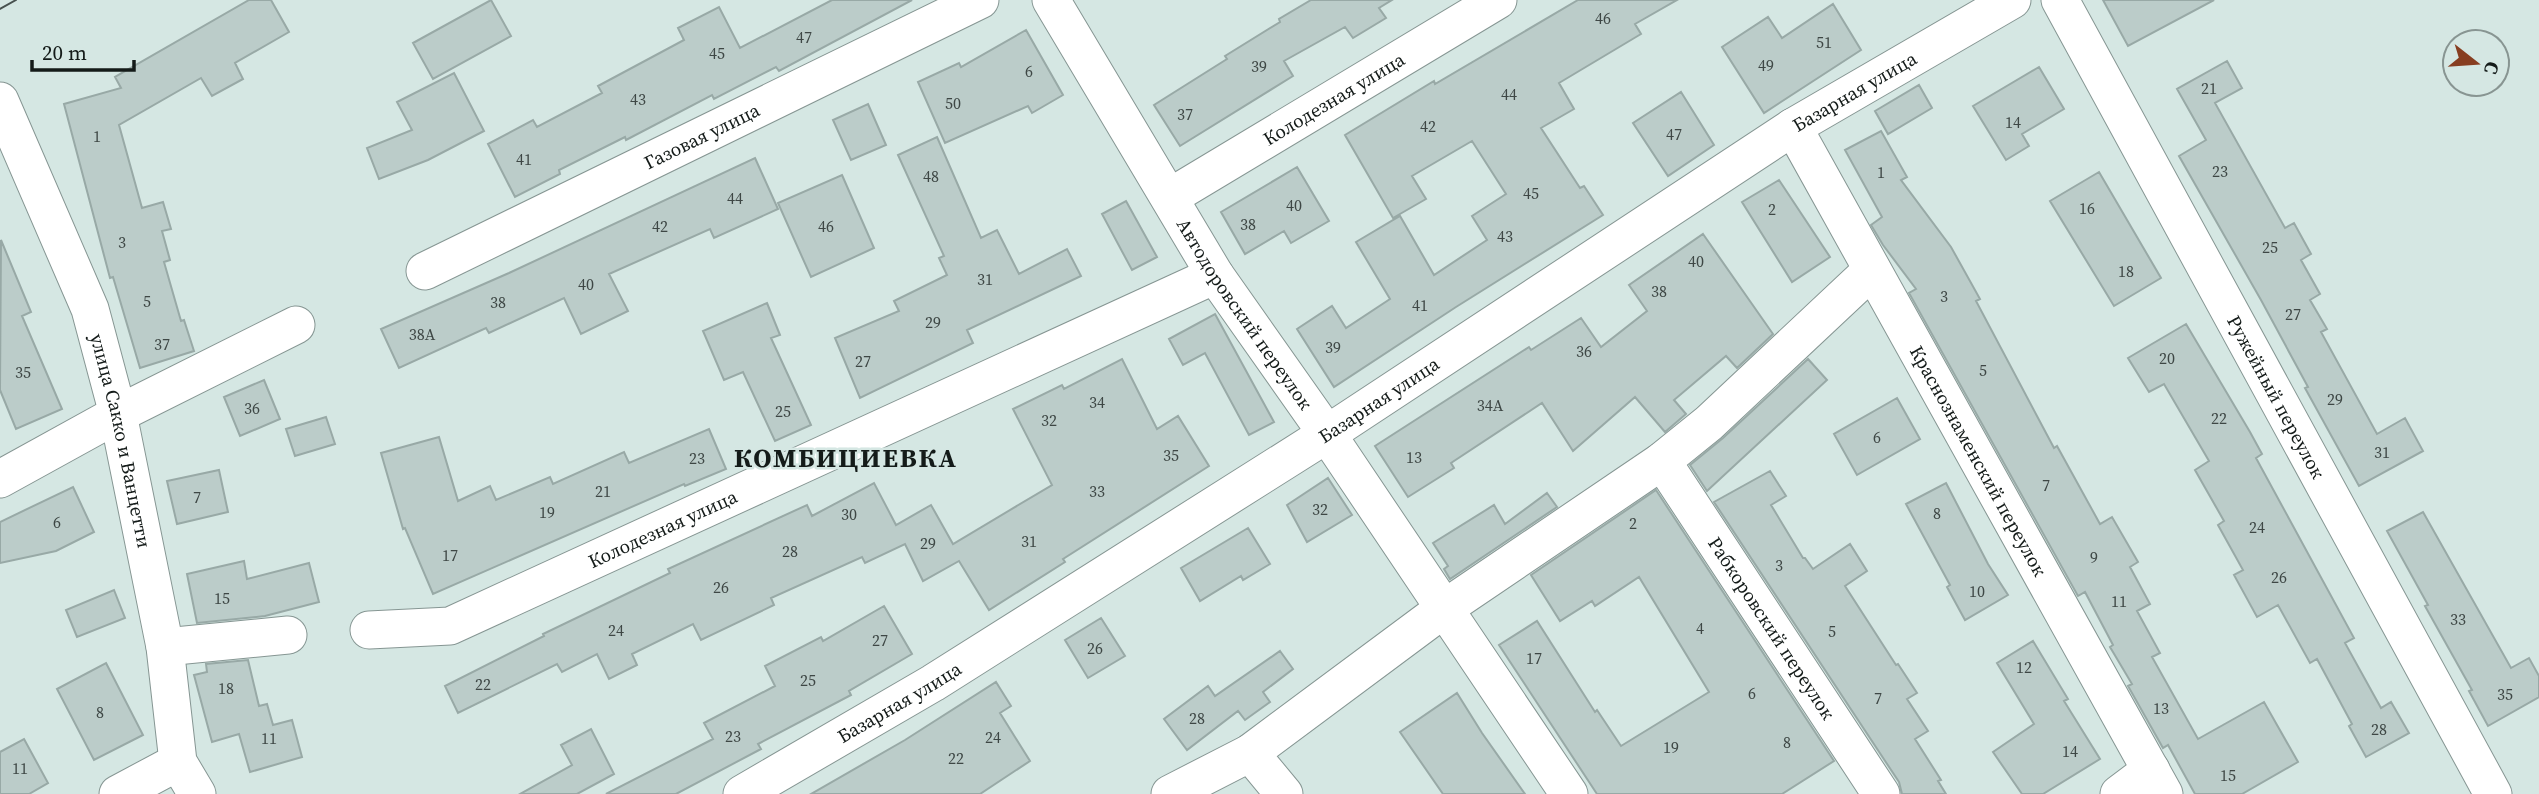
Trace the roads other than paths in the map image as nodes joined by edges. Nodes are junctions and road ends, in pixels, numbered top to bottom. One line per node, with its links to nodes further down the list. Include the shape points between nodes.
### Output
1 (980, 0): 10 (street, Газовая улица)
2 (1052, 0): 8 (street, Автодоровский переулок)
3 (1498, 0): 8 (street, Колодезная улица)
4 (2012, 0): 7 (street, Базарная улица)
5 (2060, 0): 32 (street, Ружейный переулок)
6 (0, 101): 13 (street, улица Сакко и Ванцетти, via 90,309)
7 (1793, 127): 9 (street, Краснознаменский переулок); 14 (street, Базарная улица)
8 (1170, 197): 11 (street, Автодоровский переулок)
9 (1872, 270): 15 (street, via 1709,423); 23 (street, Краснознаменский переулок)
10 (425, 271)
11 (1215, 275): 14 (street, Автодоровский переулок); 18 (street, Колодезная улица, via 450,626)
12 (296, 326): 13 (street)
13 (118, 414): 16 (street); 20 (street, улица Сакко и Ванцетти)
14 (1327, 434): 17 (street, Автодоровский переулок); 26 (street, Базарная улица, via 933,683)
15 (1662, 461): 17 (street); 30 (street, Рабкоровский переулок)
16 (0, 479)
17 (1445, 608): 21 (street); 29 (street, Автодоровский переулок)
18 (369, 631)
19 (288, 635): 20 (street)
20 (165, 647): 22 (street, улица Сакко и Ванцетти)
21 (1250, 753): 27 (street); 28 (street)
22 (178, 762): 24 (street); 25 (street, улица Сакко и Ванцетти)
23 (2158, 782): 31 (street)
24 (118, 794)
25 (197, 794)
26 (742, 794)
27 (1170, 794)
28 (1284, 794)
29 (1569, 794)
30 (1881, 794)
31 (2119, 794)
32 (2493, 794)

